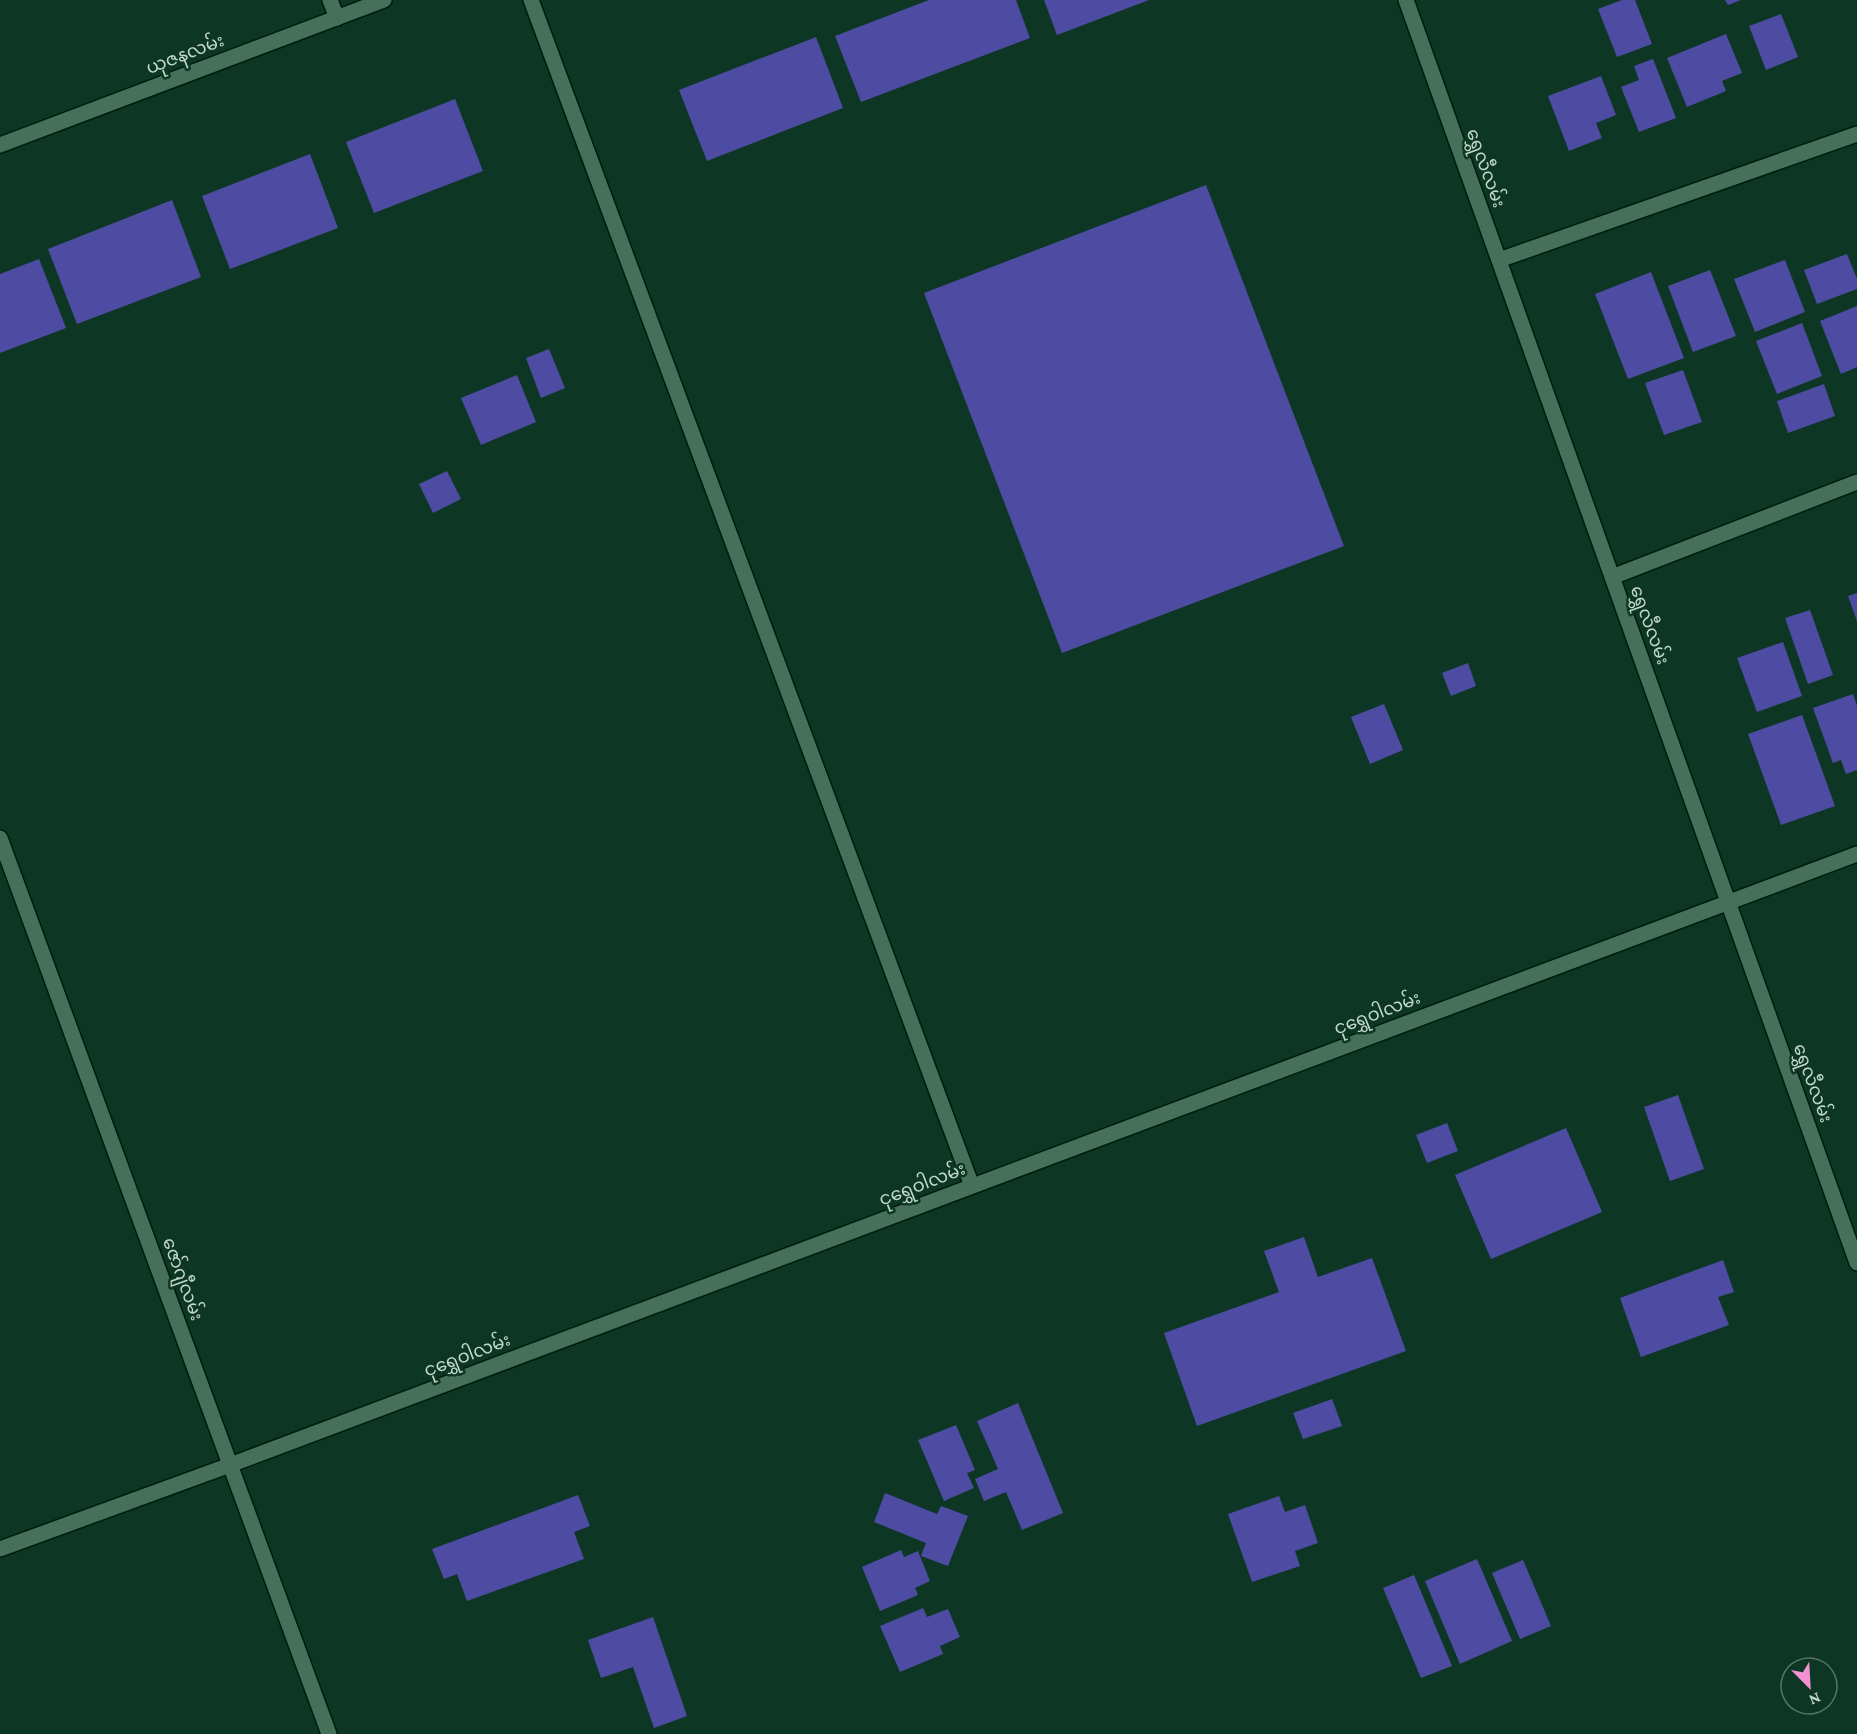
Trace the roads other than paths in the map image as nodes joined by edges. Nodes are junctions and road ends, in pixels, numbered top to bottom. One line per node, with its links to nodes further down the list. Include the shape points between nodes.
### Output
1 (330, 0): 5 (street)
2 (384, 0): 5 (street, ယုဇနလမ်း)
3 (531, 0): 14 (street)
4 (1406, 0): 8 (street, ရွှေလီလမ်း)
5 (337, 18): 7 (street, ယုဇနလမ်း)
6 (1857, 134): 8 (street)
7 (0, 145)
8 (1499, 260): 10 (street, ရွှေလီလမ်း)
9 (1857, 483): 10 (street)
10 (1612, 577): 13 (street, ရွှေလီလမ်း)
11 (0, 838): 16 (street, ဇော်ဂျီလမ်း)
12 (1857, 854): 13 (street, ငုရွှေဝါလမ်း)
13 (1728, 902): 14 (street, ငုရွှေဝါလမ်း); 15 (street, ရွှေလီလမ်း)
14 (972, 1186): 16 (street, ငုရွှေဝါလမ်း)
15 (1857, 1263)
16 (230, 1465): 17 (street, ငုရွှေဝါလမ်း); 18 (street, ဇော်ဂျီလမ်း)
17 (0, 1548)
18 (329, 1734)

